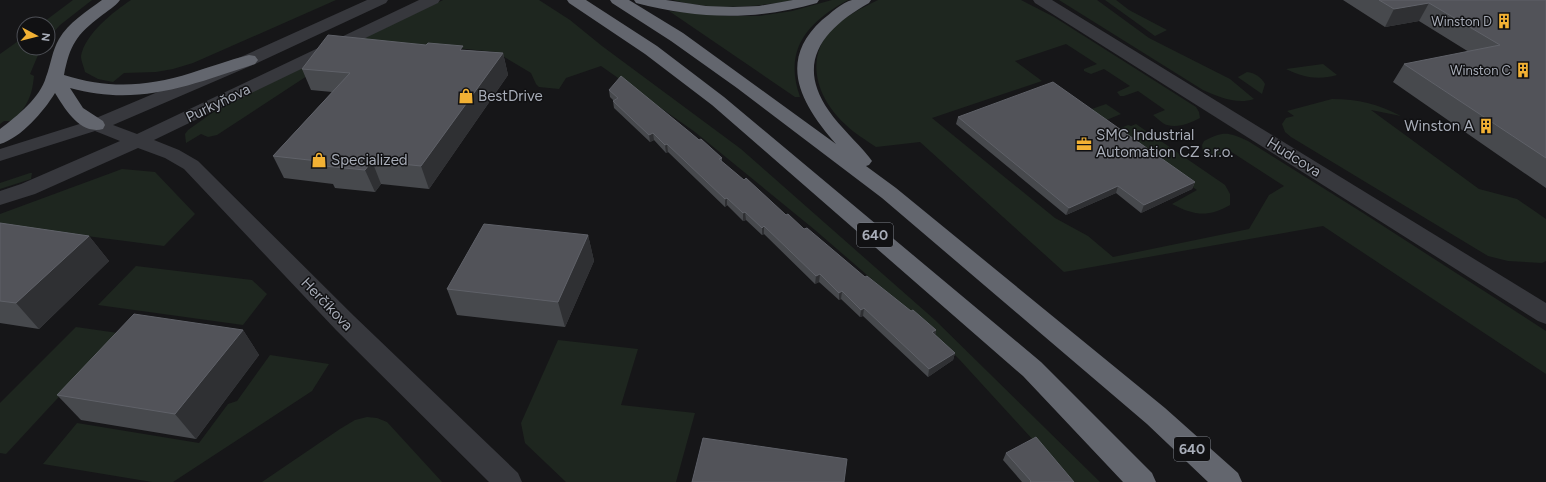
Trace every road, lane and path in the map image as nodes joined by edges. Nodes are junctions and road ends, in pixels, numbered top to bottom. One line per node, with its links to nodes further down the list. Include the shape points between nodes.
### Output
1 (112, 0): 11 (highway, via 82,23 68,39 59,57)
2 (380, 0): 10 (street, Purkyňova)
3 (432, 0): 14 (street, Purkyňova)
4 (575, 0): 20 (highway, 640, via 650,50 724,106 1032,369)
5 (618, 0): 16 (highway, 640, via 677,37 743,84)
6 (642, 0): 7 (highway, via 705,11 745,11 792,6)
7 (812, 0)
8 (863, 0): 16 (highway, via 847,8 820,31 809,47 805,62 806,81 814,102 830,124)
9 (1040, 0): 18 (street, Hudcova)
10 (249, 60): 11 (highway, via 174,84 147,89 103,90); 12 (street, Purkyňova)
11 (55, 78): 12 (highway, via 76,112); 13 (highway, via 28,117)
12 (96, 125): 14 (street, Herčíkova); 15 (street, Purkyňova)
13 (0, 138)
14 (138, 141): 17 (street, Purkyňova, via 28,189); 19 (street, Herčíkova, via 192,165 345,323)
15 (0, 155)
16 (889, 193): 21 (highway, 640, via 1156,416)
17 (0, 198)
18 (1546, 315)
19 (508, 482)
20 (1142, 482)
21 (1228, 482)

